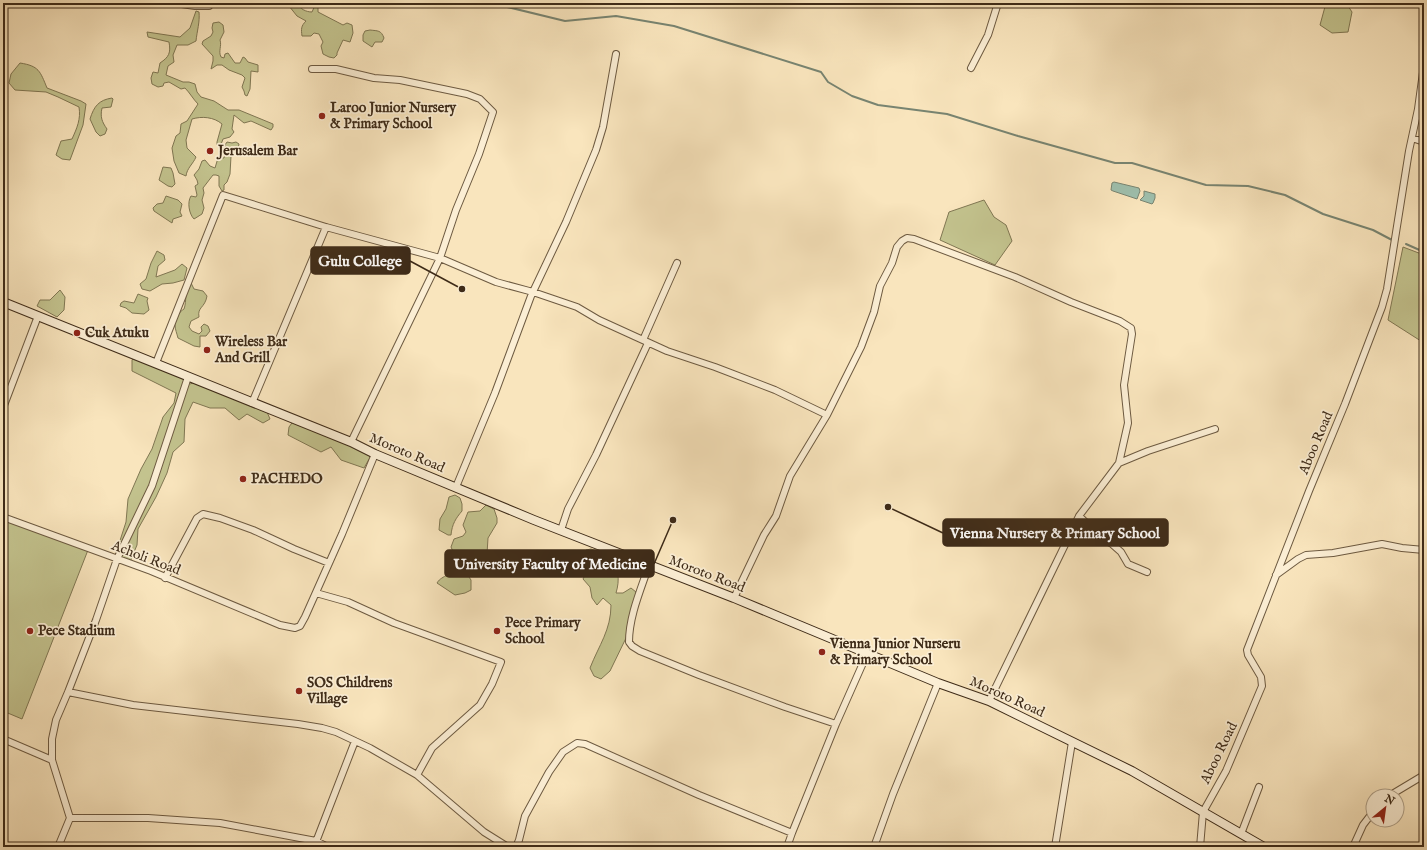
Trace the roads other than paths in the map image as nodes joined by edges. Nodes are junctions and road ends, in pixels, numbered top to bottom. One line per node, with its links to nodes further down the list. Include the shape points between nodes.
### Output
1 (176, 3): 3 (street)
2 (998, 3): 6 (street, via 988,35)
3 (209, 6)
4 (616, 54): 13 (street, via 603,127 596,150)
5 (1424, 65): 8 (street, Aboo Road)
6 (971, 68)
7 (312, 69): 11 (street, via 336,69 467,94 480,99 493,110)
8 (1412, 138): 9 (street); 35 (street, Aboo Road, via 1382,307)
9 (1424, 142)
10 (326, 227): 11 (street); 17 (street, via 223,195); 19 (street)
11 (440, 258): 13 (street, via 496,282); 23 (street)
12 (676, 263): 16 (street)
13 (533, 292): 16 (street, via 577,307); 26 (street)
14 (3, 302): 15 (main road, Moroto Road)
15 (38, 316): 17 (main road, Moroto Road); 20 (street)
16 (646, 342): 21 (street, via 667,352 775,390); 29 (street, via 596,455 568,509)
17 (156, 363): 18 (main road, Moroto Road)
18 (188, 377): 19 (main road, Moroto Road); 31 (street, via 152,486)
19 (252, 403): 23 (main road, Moroto Road)
20 (3, 408)
21 (827, 415): 25 (street, via 864,342 880,286 897,247 907,238 914,239 1015,277 1131,328 1124,385 1128,422); 38 (street, via 790,476 776,516 764,535)
22 (1215, 428): 25 (street)
23 (351, 442): 24 (main road, Moroto Road)
24 (375, 454): 26 (main road, Moroto Road); 32 (street)
25 (1120, 463): 27 (street)
26 (456, 487): 29 (main road, Moroto Road)
27 (1079, 516): 34 (street, via 1102,539 1121,552 1128,564); 42 (street)
28 (3, 517): 31 (street, Acholi Road)
29 (561, 530): 33 (main road, Moroto Road)
30 (1424, 550): 35 (street, via 1382,544 1306,555)
31 (117, 559): 36 (street, Acholi Road); 41 (street)
32 (329, 563): 36 (street, via 253,530 203,514 198,518); 37 (street)
33 (649, 565): 38 (main road, Moroto Road); 43 (street, via 631,625 629,642 632,646 699,675)
34 (1147, 572)
35 (1276, 575): 52 (street, Aboo Road, via 1247,650 1261,677 1261,691 1226,771)
36 (165, 578): 37 (street, Acholi Road, via 290,628 300,626)
37 (316, 593): 48 (street, via 348,602 394,623 501,662 480,704 432,748)
38 (734, 598): 39 (main road, Moroto Road)
39 (867, 654): 40 (main road, Moroto Road); 43 (street)
40 (938, 683): 42 (main road, Moroto Road); 63 (street)
41 (68, 692): 45 (street, via 133,705 322,728); 47 (street, via 56,720 52,738)
42 (990, 701): 46 (main road, Moroto Road)
43 (836, 724): 55 (street)
44 (3, 739): 47 (street)
45 (355, 740): 48 (street); 57 (street)
46 (1072, 742): 52 (main road, Moroto Road, via 1132,770); 64 (street)
47 (52, 760): 53 (street)
48 (417, 775): 60 (street, via 484,832)
49 (1424, 775): 51 (street)
50 (1259, 787): 56 (street)
51 (1402, 788)
52 (1203, 812): 56 (main road, Moroto Road); 65 (street)
53 (70, 818): 57 (street, via 148,818 220,823); 58 (street)
54 (1365, 822): 67 (street)
55 (792, 833): 61 (street, via 585,744 577,743 563,752 548,772 525,816); 62 (street)
56 (1241, 834): 66 (main road, Moroto Road)
57 (315, 844): 59 (street)
58 (58, 847)
59 (328, 847)
60 (508, 847)
61 (516, 847)
62 (787, 847)
63 (874, 847)
64 (1056, 847)
65 (1200, 847)
66 (1264, 847)
67 (1353, 847)

